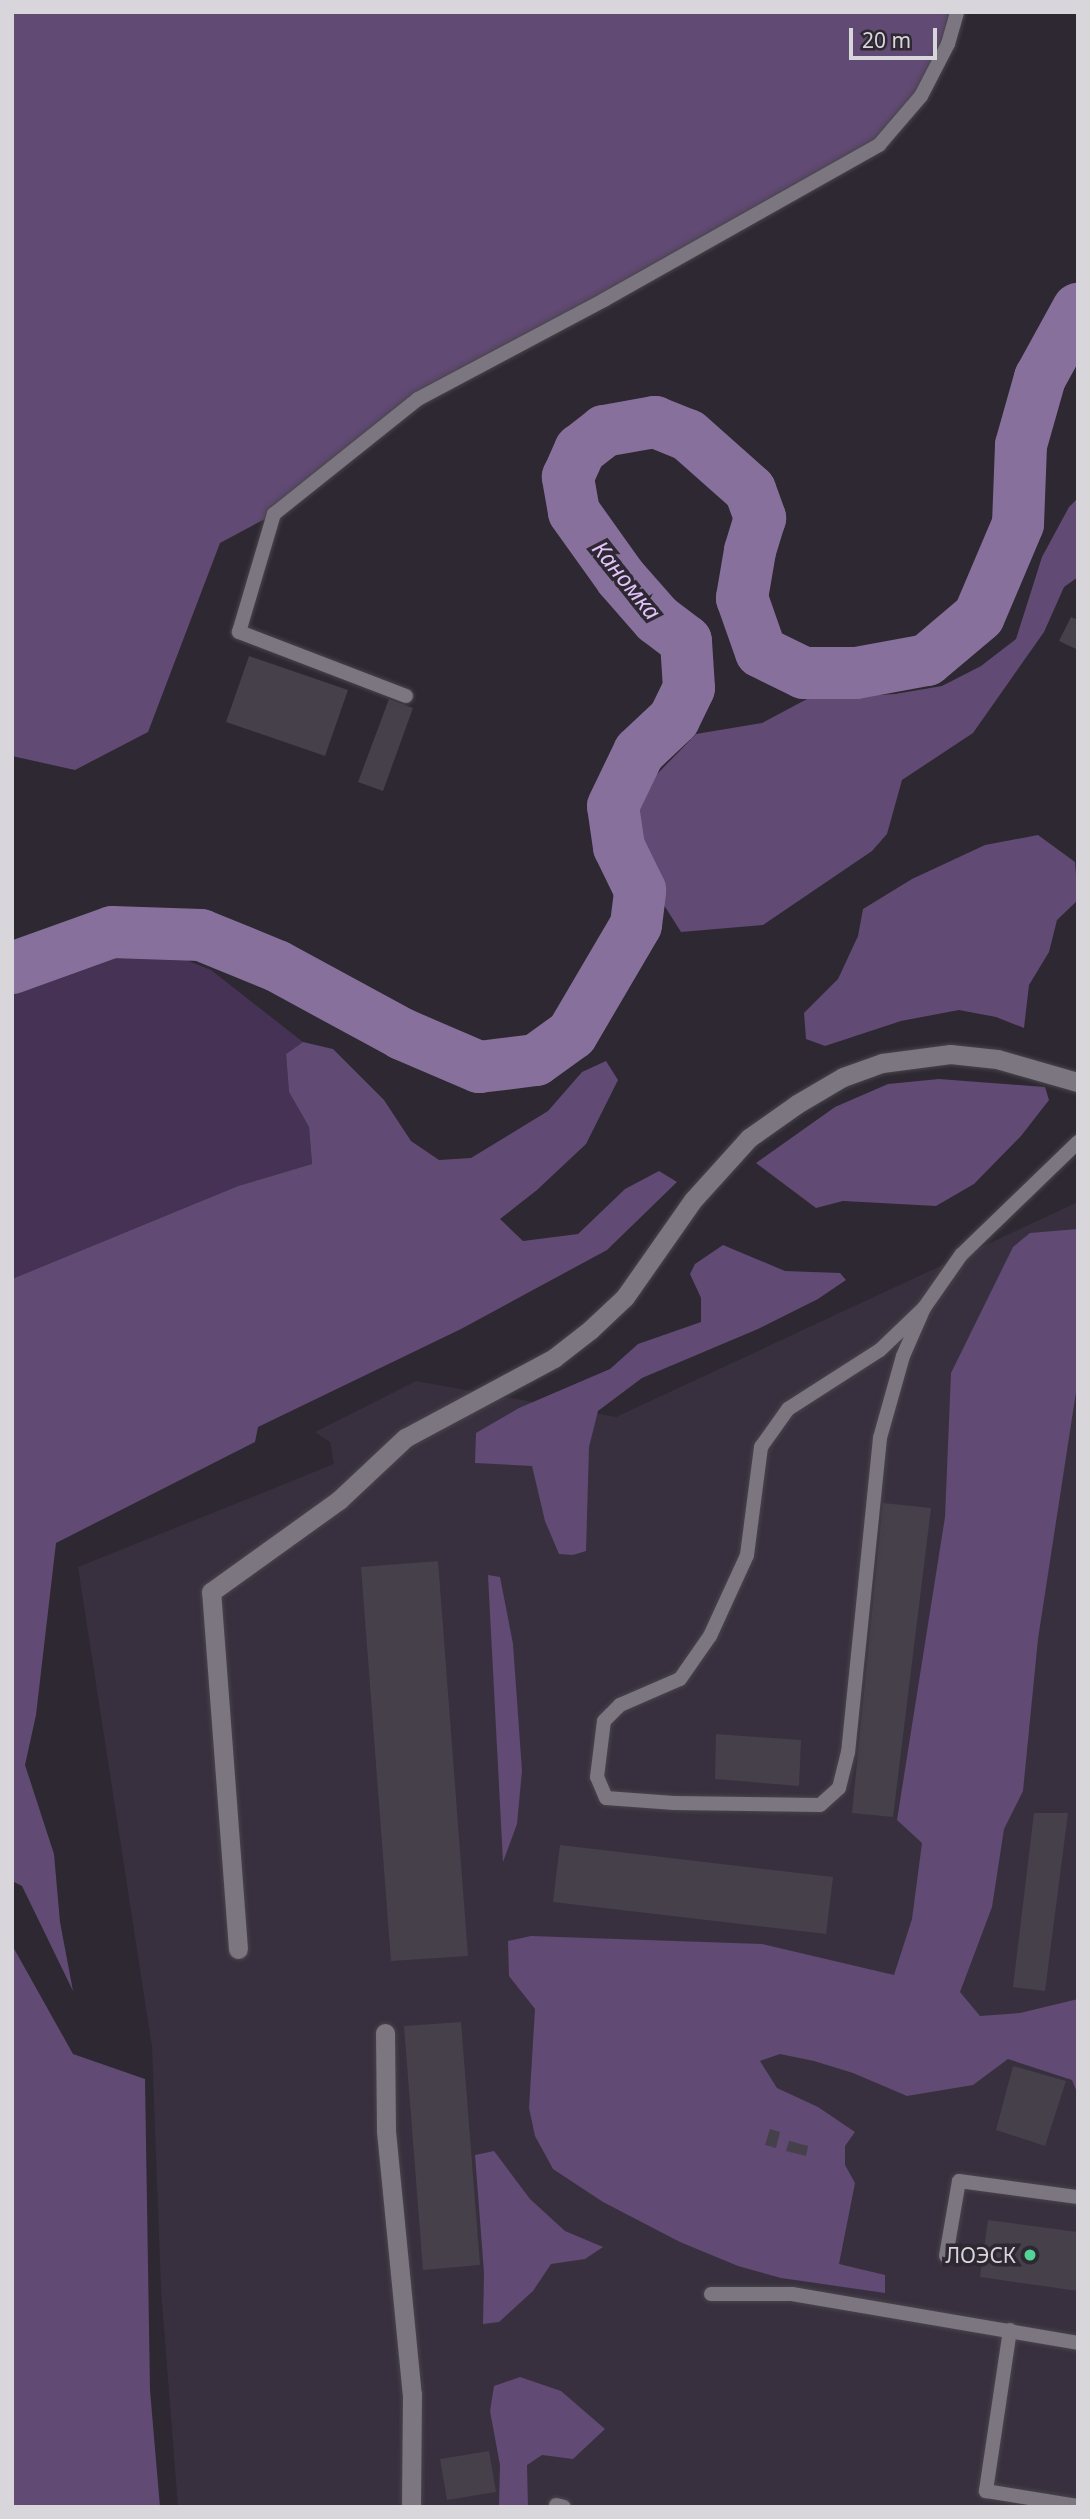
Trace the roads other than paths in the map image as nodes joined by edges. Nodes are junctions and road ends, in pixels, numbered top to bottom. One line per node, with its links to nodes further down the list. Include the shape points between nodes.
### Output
1 (957, 12): 2 (lane, via 948,44 922,96 879,145 418,399 275,514 239,632)
2 (406, 696)
3 (1078, 1082): 6 (street, via 997,1059 950,1054 882,1063 843,1077 749,1138 693,1200 625,1297 590,1330 554,1358 405,1438 339,1500 211,1592)
4 (1078, 1142): 5 (lane, via 961,1255)
5 (924, 1308): 5 (lane, via 903,1356 880,1438 848,1752 839,1788 820,1805 606,1798 597,1777 604,1721 620,1705 680,1679 710,1636 747,1555 761,1447 788,1409 880,1350)
6 (238, 1949)
7 (385, 2033): 14 (street, via 386,2132 412,2394)
8 (1078, 2197): 9 (lane, via 959,2181)
9 (946, 2256)
10 (711, 2294): 11 (lane, via 792,2294)
11 (1010, 2330): 12 (lane); 13 (lane, via 986,2491)
12 (1078, 2343)
13 (1078, 2506)
14 (411, 2507)

